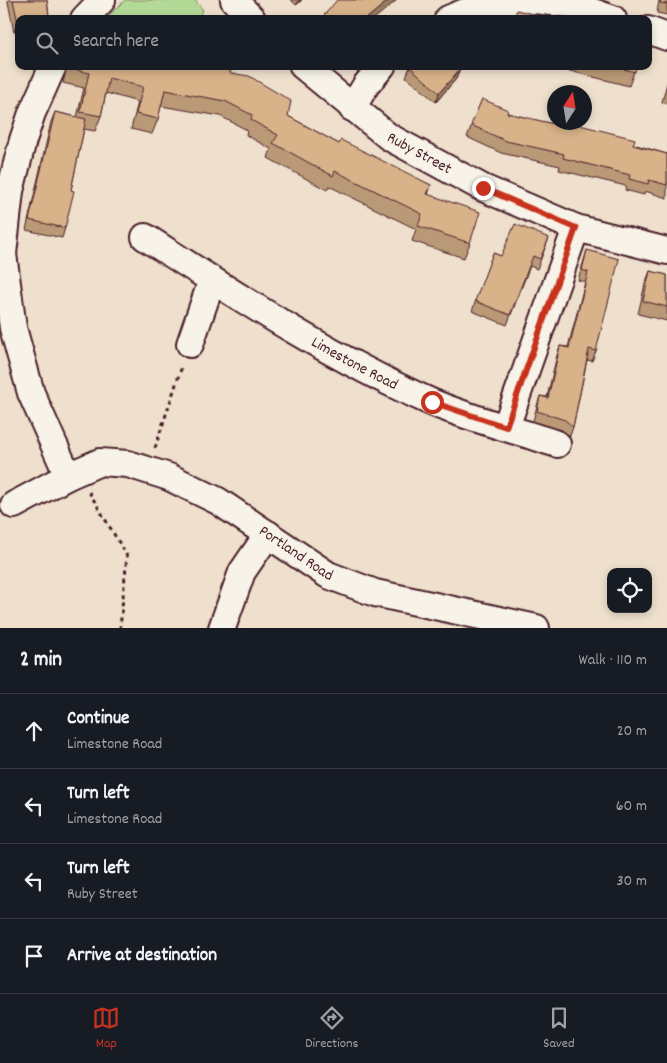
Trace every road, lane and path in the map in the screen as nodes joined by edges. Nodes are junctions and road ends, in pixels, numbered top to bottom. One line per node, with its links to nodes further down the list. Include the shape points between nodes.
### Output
1 (234, 0): 4 (street)
2 (534, 0): 3 (street); 6 (street, via 570,4)
3 (500, 1): 5 (street)
4 (248, 15)
5 (456, 15)
6 (602, 15)
7 (652, 31): 8 (street)
8 (667, 37)
9 (51, 70): 21 (street, via 22,140 10,192 3,254 13,328 31,393)
10 (308, 70): 12 (street, Ruby Street)
11 (379, 70): 12 (street)
12 (352, 108): 13 (street, Ruby Street, via 389,138 483,188)
13 (576, 228): 15 (street, Ruby Street); 18 (street)
14 (145, 237): 16 (street, Limestone Road)
15 (667, 251)
16 (212, 280): 17 (street); 18 (street, Limestone Road, via 346,360 432,402)
17 (190, 344): 20 (path)
18 (506, 427): 19 (street, Limestone Road)
19 (557, 444)
20 (147, 470): 21 (street, Portland Road, via 128,464 100,462); 23 (street, Portland Road, via 218,501)
21 (73, 474): 22 (street, Portland Road); 24 (path, via 127,556)
22 (14, 505)
23 (268, 534): 25 (street, via 242,572); 26 (street, Portland Road, via 328,575 375,593)
24 (120, 628)
25 (222, 628)
26 (536, 628)

